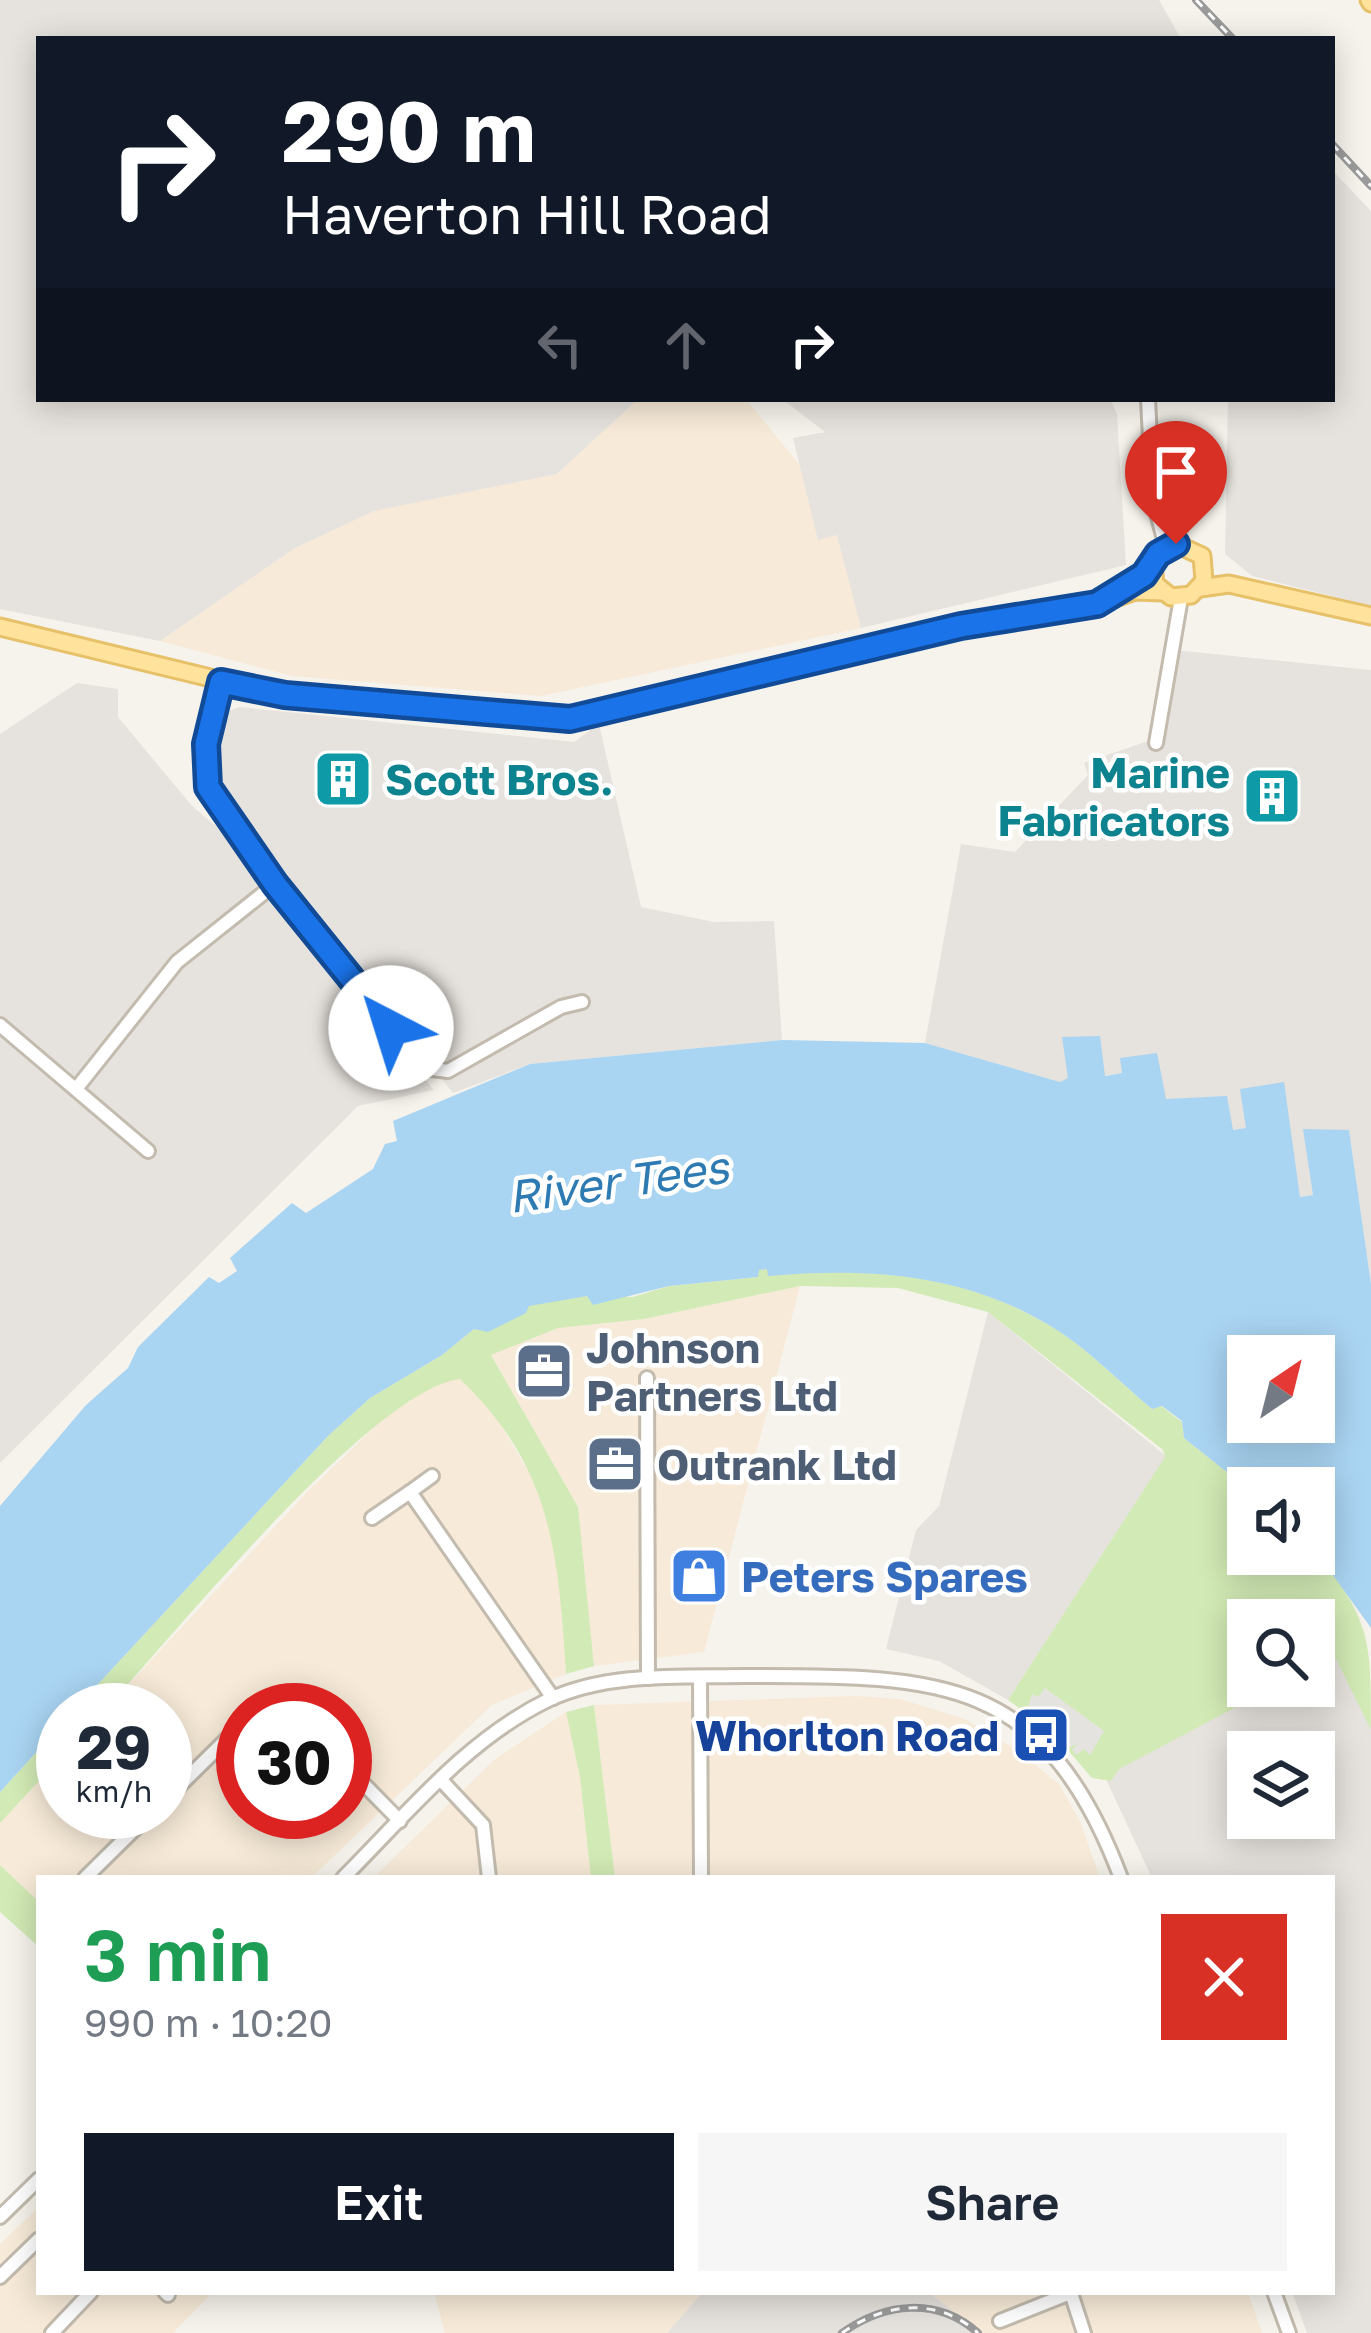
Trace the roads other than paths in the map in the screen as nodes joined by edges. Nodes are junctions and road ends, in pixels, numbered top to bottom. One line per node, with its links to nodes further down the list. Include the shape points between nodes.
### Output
1 (1148, 402): 2 (street, via 1153,498)
2 (1166, 547): 3 (main road, via 1186,545); 4 (main road)
3 (1202, 556): 5 (main road); 6 (main road)
4 (1154, 562): 7 (main road); 8 (main road)
5 (1200, 588): 6 (main road); 9 (main road)
6 (1244, 588): 10 (main road)
7 (1163, 592): 8 (main road); 9 (main road)
8 (1113, 597): 12 (main road, via 570,719 304,698)
9 (1181, 598): 13 (street)
10 (1371, 616)
11 (0, 627): 12 (main road)
12 (221, 682): 14 (street, via 206,744 208,787)
13 (1156, 743)
14 (275, 884): 15 (street, via 432,1069 471,1062); 17 (street, via 177,962)
15 (582, 1002)
16 (0, 1025): 17 (street)
17 (76, 1089): 18 (street)
18 (148, 1151)
19 (646, 1378): 24 (street)
20 (432, 1476): 21 (street)
21 (410, 1492): 22 (street); 25 (street)
22 (372, 1518)
23 (700, 1676): 24 (street); 35 (street); 36 (street, via 874,1676 981,1700 1064,1763 1099,1819)
24 (648, 1678): 25 (street)
25 (553, 1698): 28 (street, via 502,1724)
26 (216, 1750): 27 (street)
27 (192, 1773)
28 (441, 1780): 30 (street); 34 (street, via 483,1825)
29 (372, 1792): 30 (street)
30 (400, 1821): 33 (street)
31 (125, 1839): 32 (street)
32 (88, 1875)
33 (346, 1875)
34 (489, 1875)
35 (700, 1875)
36 (1120, 1875)
37 (36, 2182): 38 (street)
38 (0, 2217)
39 (36, 2242): 40 (street)
40 (0, 2276)
41 (88, 2295): 46 (street)
42 (1064, 2295): 45 (street)
43 (1073, 2295): 47 (street)
44 (1275, 2295): 48 (street)
45 (1000, 2320)
46 (52, 2333)
47 (1084, 2333)
48 (1289, 2333)

